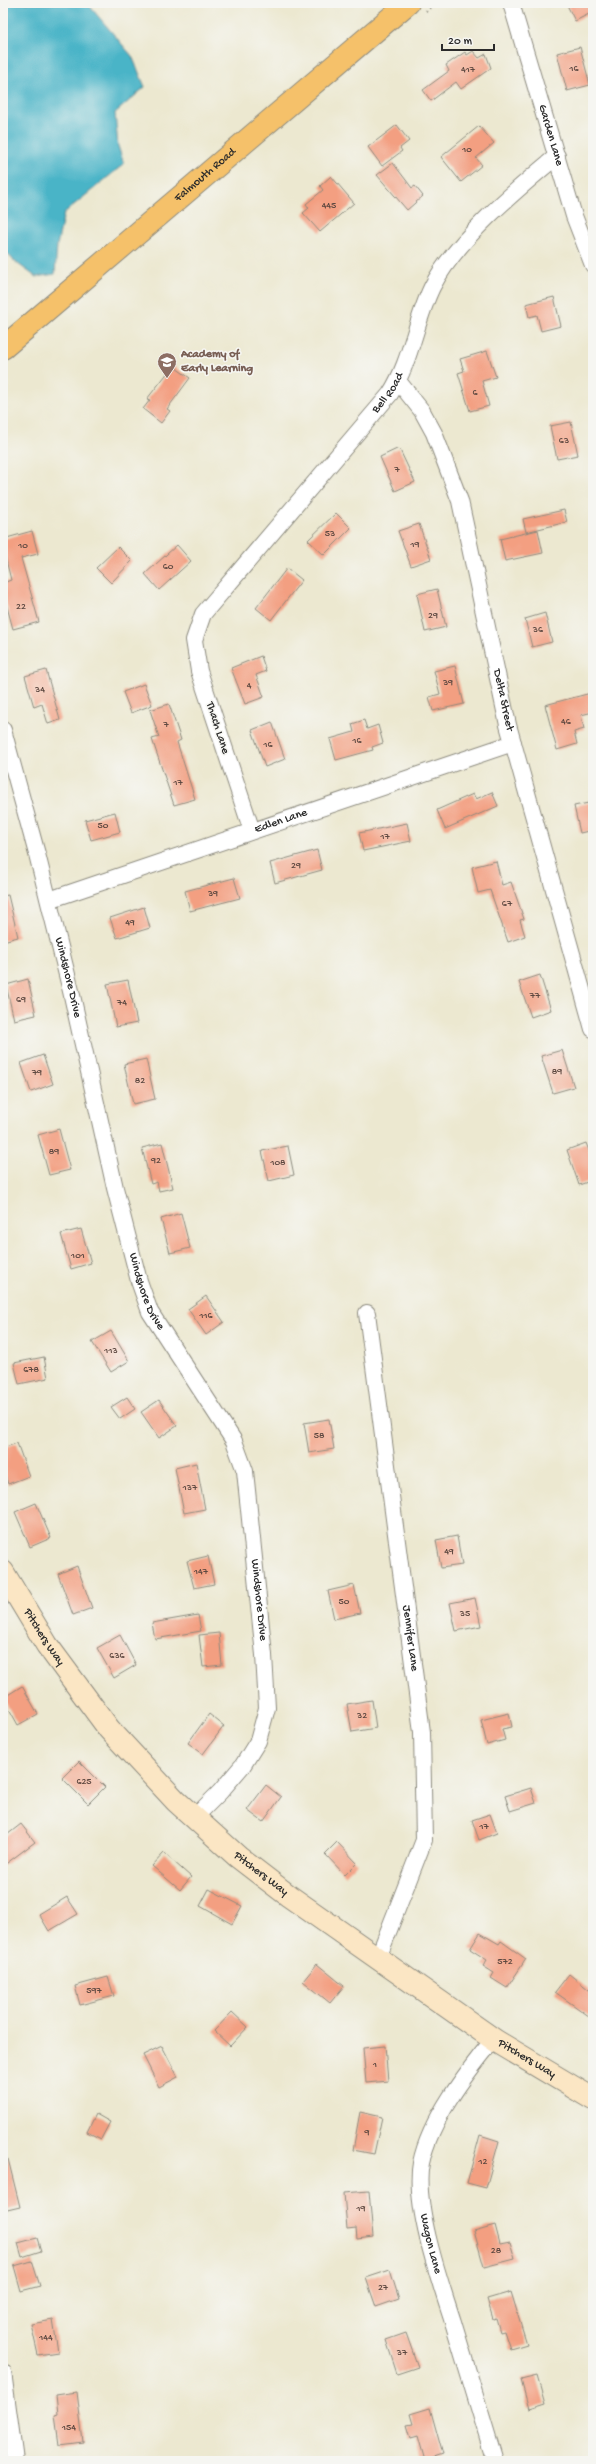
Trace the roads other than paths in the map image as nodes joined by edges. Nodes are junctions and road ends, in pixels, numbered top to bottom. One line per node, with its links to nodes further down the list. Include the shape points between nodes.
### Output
1 (408, 3): 5 (main road, Falmouth Road)
2 (511, 3): 3 (street, Garden Lane)
3 (557, 156): 4 (street, Garden Lane, via 574,216); 6 (street, Bell Road, via 465,240 446,265 420,313)
4 (593, 265)
5 (3, 348)
6 (398, 381): 7 (street, Bell Road, via 375,414 203,614); 9 (street, Delta Street, via 425,416 453,481)
7 (199, 623): 10 (street, Thach Lane, via 194,640 199,671)
8 (3, 730): 11 (street, Windshore Drive)
9 (513, 743): 10 (street, Edlen Lane); 12 (street, Delta Street)
10 (252, 831): 11 (street, Edlen Lane)
11 (49, 900): 15 (street, Windshore Drive, via 129,1245 146,1301 162,1333 198,1383 234,1441 245,1471 267,1708 258,1741 243,1765)
12 (593, 1029)
13 (367, 1313): 16 (street, Jennifer Lane, via 422,1732 424,1840)
14 (3, 1572): 15 (main road, Pitchers Way, via 46,1645 109,1729)
15 (194, 1818): 16 (main road, Pitchers Way, via 266,1878)
16 (378, 1958): 17 (main road, Pitchers Way)
17 (494, 2039): 18 (main road, Pitchers Way); 21 (street, Wagon Lane, via 470,2068 433,2131 421,2164 420,2180 421,2202 435,2264)
18 (593, 2099)
19 (3, 2372): 20 (street)
20 (15, 2461)
21 (495, 2461)

